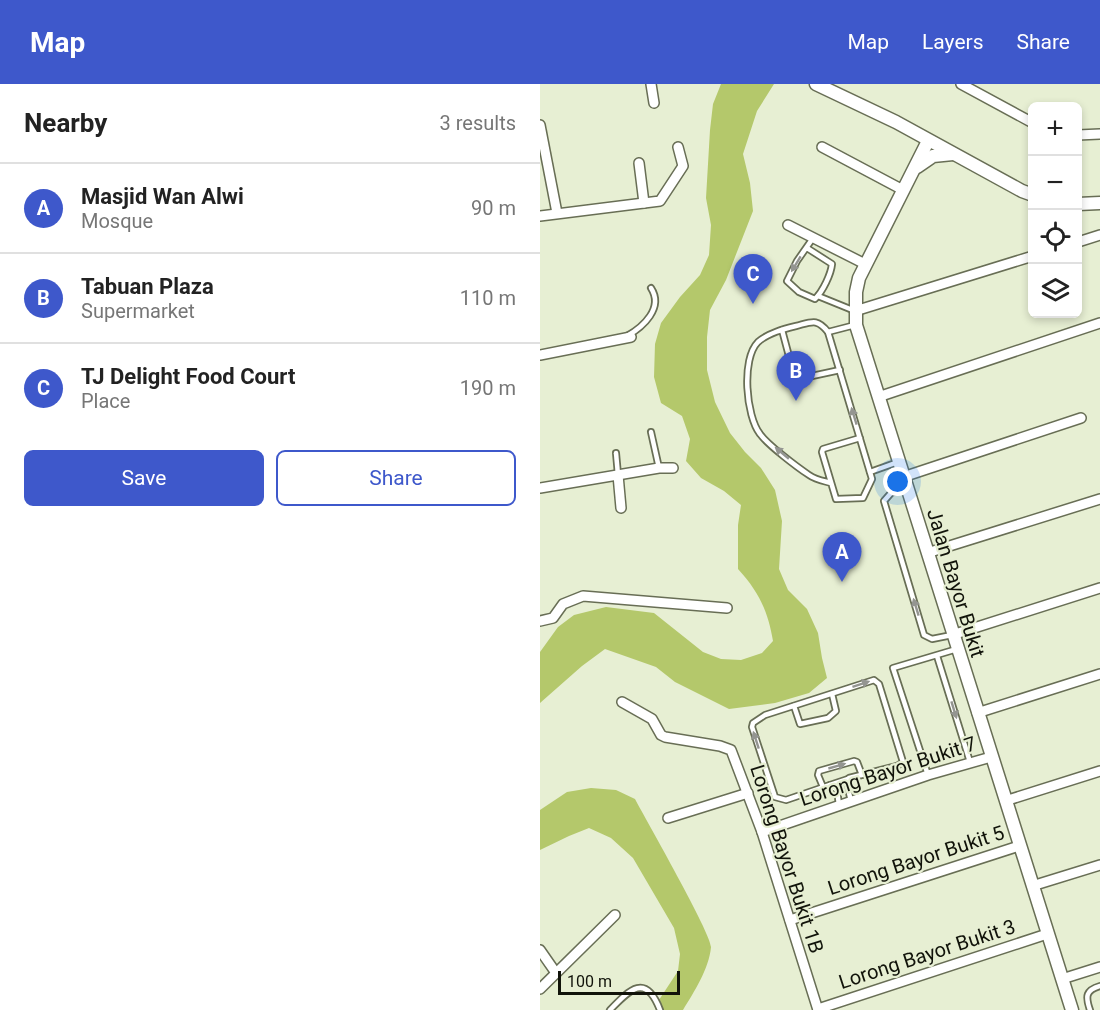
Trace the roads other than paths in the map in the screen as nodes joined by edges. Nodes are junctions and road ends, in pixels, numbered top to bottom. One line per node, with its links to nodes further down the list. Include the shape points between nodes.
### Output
1 (651, 84): 4 (street)
2 (816, 84): 6 (street)
3 (961, 84): 5 (street)
4 (654, 103)
5 (1028, 121)
6 (899, 123): 10 (street); 13 (street, via 905,120 914,124 955,147); 15 (street, via 916,142 919,153)
7 (540, 125): 21 (street)
8 (1100, 134): 9 (street)
9 (1082, 135)
10 (928, 141): 13 (street); 15 (street, Jalan Bayor Bukit)
11 (678, 147): 18 (street, via 683,166 679,175 660,201)
12 (822, 147): 16 (street)
13 (957, 155): 15 (street, via 933,156); 17 (street)
14 (639, 163): 18 (street)
15 (915, 168): 16 (street, Jalan Bayor Bukit)
16 (903, 190): 29 (street, Jalan Bayor Bukit)
17 (1028, 193)
18 (644, 203): 21 (street)
19 (1100, 203): 20 (street)
20 (1082, 204)
21 (557, 213): 22 (street)
22 (540, 216)
23 (788, 225): 25 (street)
24 (1100, 235): 26 (street)
25 (813, 238): 27 (lane); 29 (street)
26 (1082, 240)
27 (807, 248): 31 (lane, via 832,264); 31 (lane, one-way to 31, via 787,281 811,298)
28 (1028, 257): 32 (street)
29 (866, 264): 32 (street, Jalan Bayor Bukit, via 856,292)
30 (651, 288): 37 (lane, via 651,316)
31 (819, 296): 32 (lane)
32 (855, 310): 34 (street, Jalan Bayor Bukit)
33 (1100, 323): 40 (street)
34 (856, 325): 36 (lane); 40 (street, Jalan Bayor Bukit)
35 (782, 330): 36 (lane, via 815,321); 39 (lane, via 798,379); 51 (lane, one-way to 35, via 810,476 760,435 749,408 753,349 760,340)
36 (828, 332): 39 (lane)
37 (627, 337): 38 (street)
38 (540, 355)
39 (840, 370): 43 (lane, one-way to 39)
40 (878, 397): 45 (street, Jalan Bayor Bukit)
41 (1081, 418): 50 (street)
42 (651, 432): 46 (lane)
43 (860, 438): 48 (lane); 51 (lane, via 823,449)
44 (616, 453): 49 (lane)
45 (898, 462): 48 (lane); 50 (street, Jalan Bayor Bukit)
46 (659, 468): 47 (street); 49 (street)
47 (673, 468)
48 (870, 472): 51 (lane, via 872,479 863,498 836,499)
49 (618, 475): 52 (street); 54 (street)
50 (904, 482): 55 (street, Jalan Bayor Bukit); 59 (lane, one-way to 50, via 932,639 924,635 884,501)
51 (831, 483)
52 (540, 488)
53 (1100, 499): 55 (street)
54 (621, 508)
55 (927, 554): 59 (street, Jalan Bayor Bukit)
56 (1100, 588): 59 (street)
57 (727, 608): 58 (street, via 583,596 562,604 553,618)
58 (540, 621)
59 (952, 635): 60 (street, Jalan Bayor Bukit)
60 (957, 649): 61 (lane); 66 (street, Jalan Bayor Bukit)
61 (937, 656): 68 (lane, one-way to 68); 71 (lane, via 893,668)
62 (1100, 675): 66 (street)
63 (832, 694): 65 (lane); 65 (lane, via 836,711 828,718 800,724); 70 (lane, one-way to 70, via 874,680 879,684 903,762)
64 (622, 702): 75 (street, Lorong Bayor Bukit 1B, via 652,719 665,737 731,750)
65 (794, 706): 74 (lane, one-way to 65, via 786,800 773,793 752,727 765,715)
66 (977, 713): 67 (street, Jalan Bayor Bukit)
67 (991, 757): 68 (street, Lorong Bayor Bukit 7); 77 (street, Jalan Bayor Bukit)
68 (971, 764): 71 (street, Lorong Bayor Bukit 7)
69 (1100, 771): 77 (street)
70 (862, 775): 72 (lane); 74 (lane, one-way to 70, via 819,771 854,761)
71 (928, 775): 76 (street, Lorong Bayor Bukit 7)
72 (849, 778): 73 (lane); 76 (lane, via 846,781)
73 (830, 784): 74 (lane); 78 (lane, via 837,790)
74 (823, 787)
75 (748, 793): 79 (street); 80 (street, Lorong Bayor Bukit 1B)
76 (851, 801): 78 (street, Lorong Bayor Bukit 7)
77 (1005, 801): 81 (street, Jalan Bayor Bukit)
78 (839, 805): 80 (street, Lorong Bayor Bukit 7)
79 (668, 818)
80 (762, 832): 85 (street, Lorong Bayor Bukit 1B)
81 (1019, 846): 83 (street, Jalan Bayor Bukit); 85 (street, Lorong Bayor Bukit 5)
82 (1100, 865): 83 (street)
83 (1032, 886): 86 (street, Jalan Bayor Bukit)
84 (615, 915): 89 (street)
85 (790, 920): 93 (street, Lorong Bayor Bukit 1B)
86 (1047, 934): 90 (street, Jalan Bayor Bukit); 93 (street, Lorong Bayor Bukit 3)
87 (540, 950): 89 (street)
88 (1100, 967): 90 (street)
89 (556, 973): 92 (street)
90 (1062, 979): 96 (street, Jalan Bayor Bukit)
91 (1100, 986): 97 (lane, via 1086,994)
92 (540, 989)
93 (818, 1009)
94 (610, 1010): 95 (lane, via 631,989 639,987 652,993)
95 (660, 1010)
96 (1072, 1010)
97 (1089, 1010)

